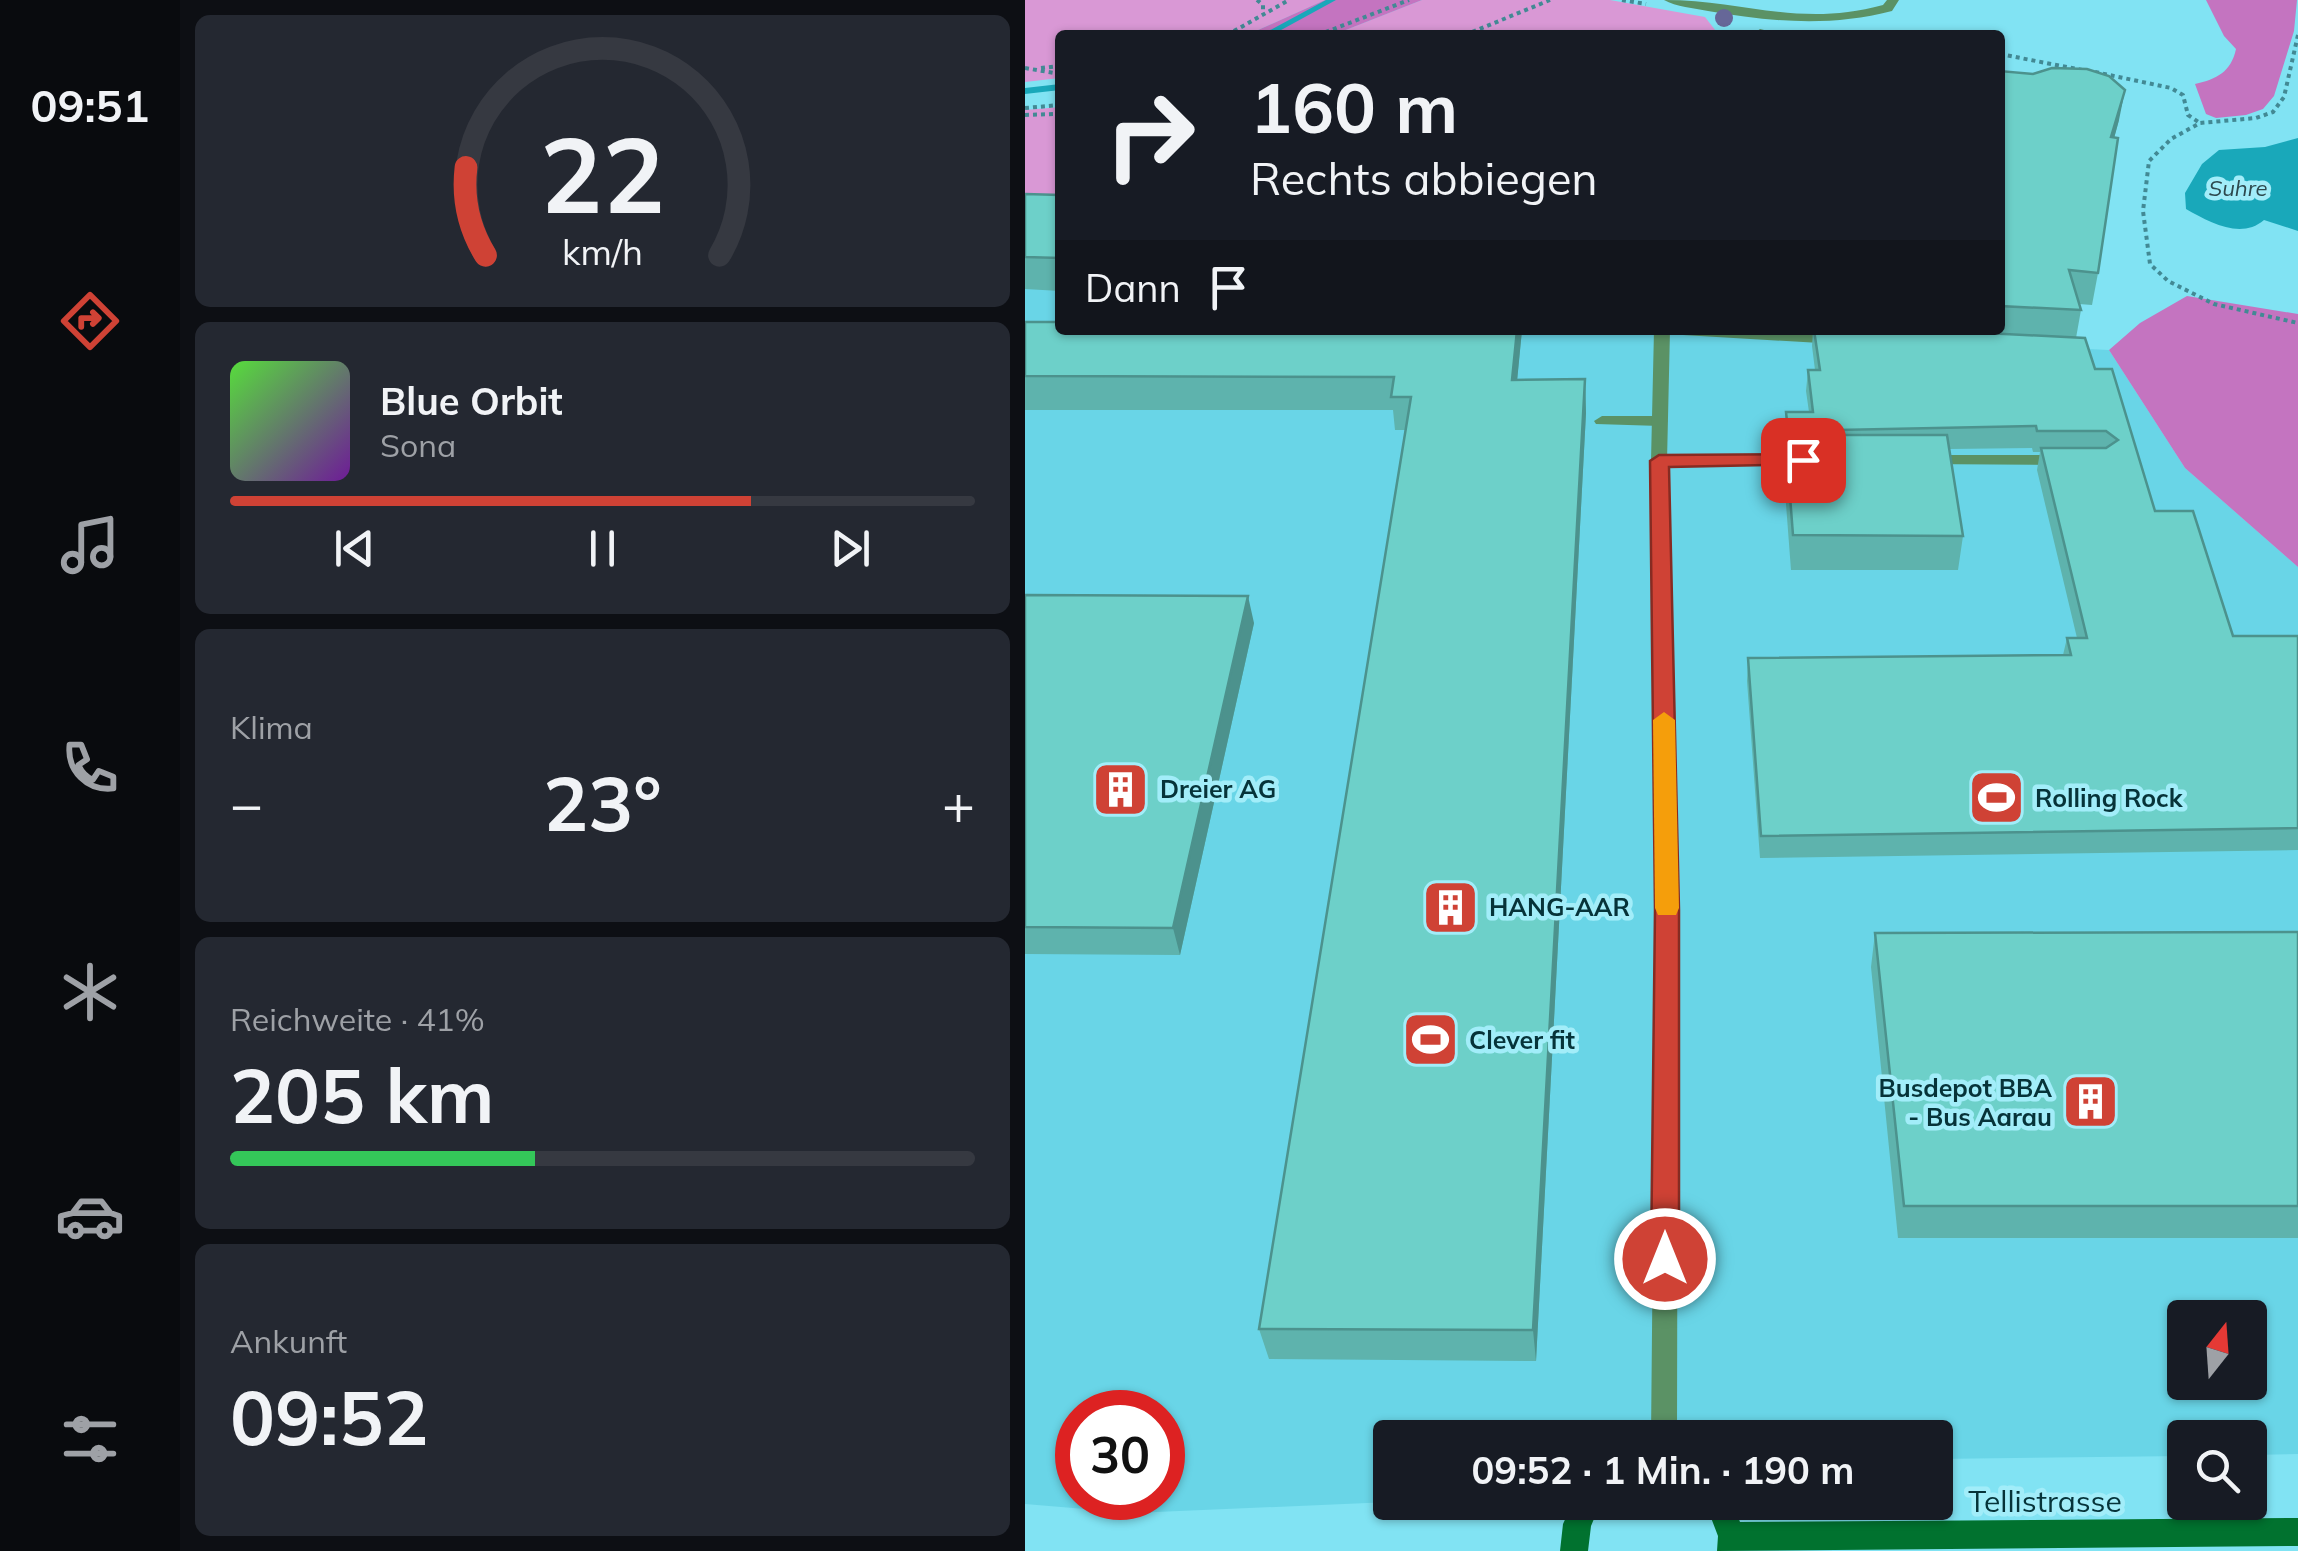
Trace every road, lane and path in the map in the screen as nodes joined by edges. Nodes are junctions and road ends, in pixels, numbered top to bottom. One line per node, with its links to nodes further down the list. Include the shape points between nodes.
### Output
1 (1257, 0): 9 (path)
2 (1289, 0): 9 (path)
3 (1409, 0): 13 (path)
4 (1550, 0): 14 (path)
5 (1671, 0): 10 (street)
6 (1787, 0): 10 (street)
7 (1893, 0): 11 (street, via 1888,8)
8 (1855, 3): 11 (street)
9 (1263, 14): 12 (path)
10 (1771, 18): 11 (street); 15 (street)
11 (1842, 19)
12 (1236, 30)
13 (1331, 30)
14 (1477, 30)
15 (1762, 30)
16 (2298, 35): 25 (path, via 2284,98 2273,112)
17 (2005, 55): 25 (path, via 2171,88)
18 (1055, 66): 19 (path)
19 (1026, 69): 20 (path)
20 (1055, 73)
21 (1055, 105): 22 (path)
22 (1045, 106): 23 (path); 24 (path)
23 (1025, 111): 24 (path)
24 (1053, 114)
25 (2200, 124): 26 (path, via 2149,161 2143,210 2151,264 2189,294)
26 (2298, 323)
27 (1661, 335): 30 (street)
28 (1768, 335): 29 (street)
29 (1854, 340)
30 (1660, 421): 31 (street); 35 (street)
31 (1602, 422)
32 (1825, 460): 35 (street)
33 (1904, 460): 34 (street)
34 (2083, 460)
35 (1659, 461): 36 (street, via 1667,898)
36 (1664, 1420)
37 (1579, 1520): 41 (main road)
38 (1723, 1520): 40 (main road)
39 (2298, 1532): 40 (main road, Tellistrasse)
40 (1732, 1544)
41 (1574, 1551)

